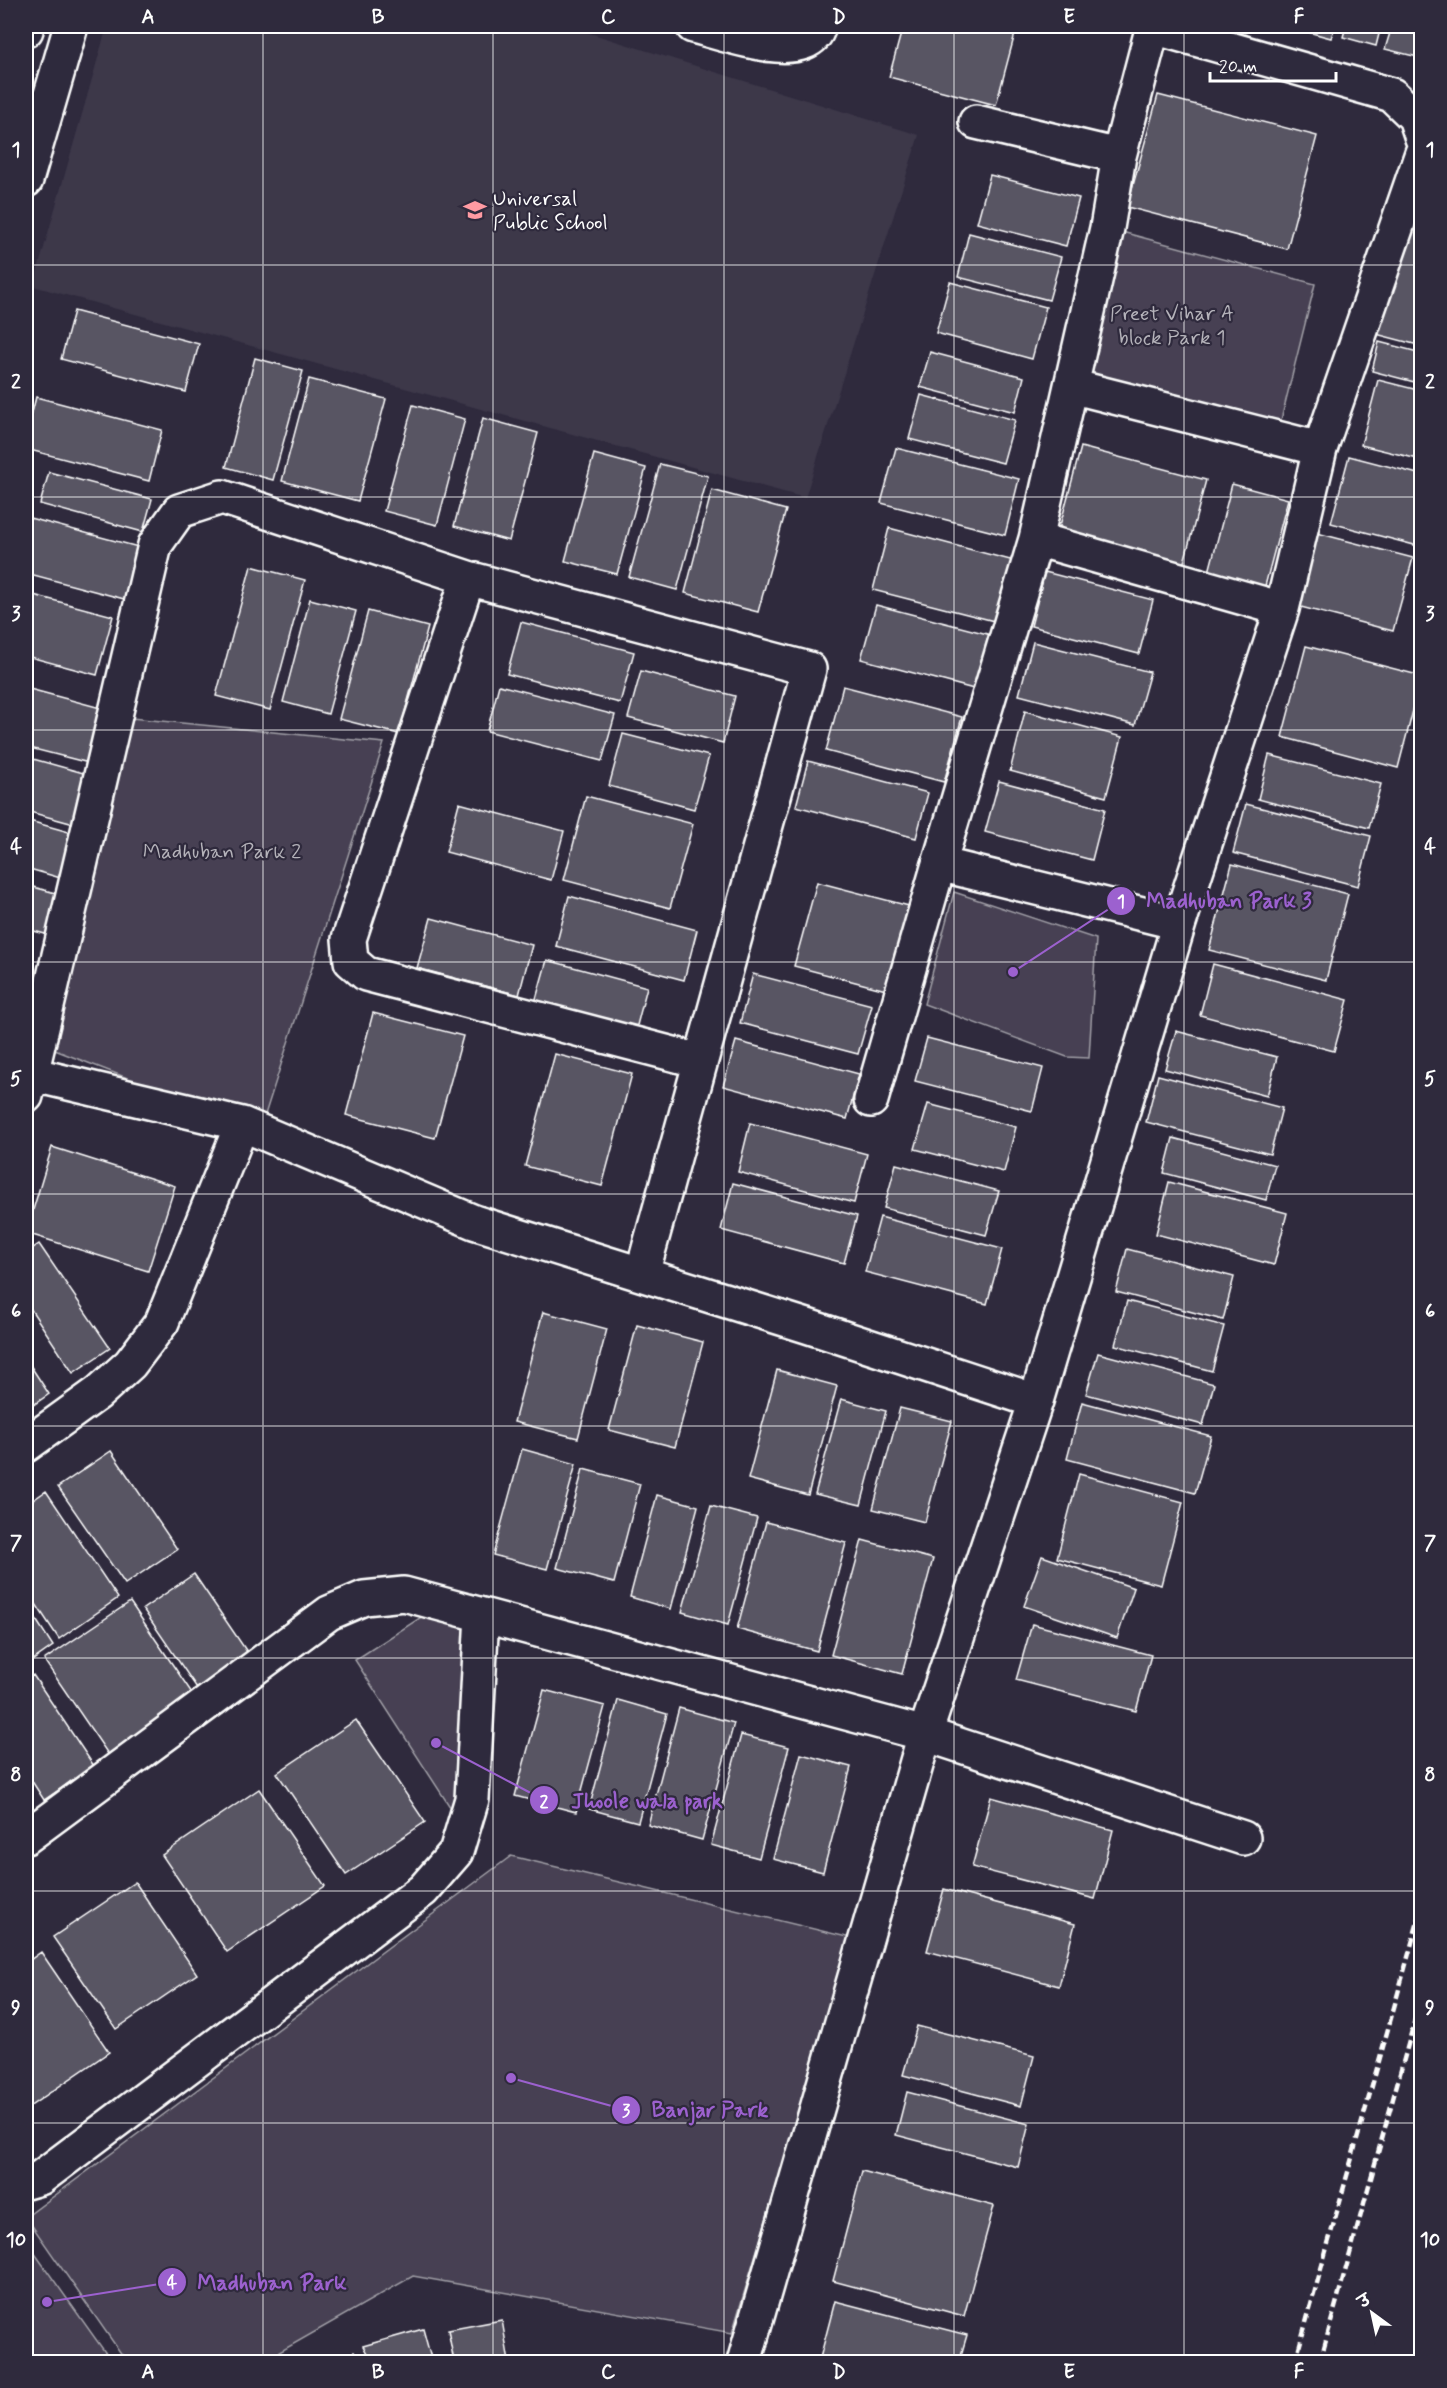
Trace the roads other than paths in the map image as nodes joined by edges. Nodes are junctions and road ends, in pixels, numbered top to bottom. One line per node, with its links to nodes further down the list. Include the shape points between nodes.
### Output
1 (27, 26): 6 (street)
2 (71, 26): 11 (street)
3 (693, 26): 4 (street, via 784,47 808,43)
4 (819, 26)
5 (1153, 26): 8 (street, via 1392,95 1415,117); 10 (street)
6 (26, 30)
7 (976, 122): 10 (street)
8 (1422, 138)
9 (1422, 153): 13 (street)
10 (1119, 156): 12 (street)
11 (26, 180)
12 (1071, 386): 13 (street); 14 (street)
13 (1320, 449): 16 (street)
14 (1036, 539): 16 (street); 17 (street)
15 (468, 578): 19 (street, via 808,669); 19 (street, via 349,939 351,961 366,974); 20 (street, via 222,497 179,511 155,545)
16 (1282, 609): 18 (street)
17 (939, 864): 18 (street); 21 (street)
18 (1179, 923): 24 (street)
19 (700, 1061): 23 (street)
20 (27, 1081): 22 (street)
21 (871, 1100)
22 (242, 1124): 23 (street, via 474,1222); 25 (street, via 162,1322 130,1364 98,1393)
23 (642, 1274): 24 (street)
24 (1036, 1401): 27 (street)
25 (26, 1445)
26 (482, 1614): 27 (street); 28 (street, via 404,1594 364,1598 329,1613); 30 (street, via 472,1799 456,1852 423,1890 40,2178)
27 (925, 1734): 29 (street); 31 (street)
28 (26, 1837)
29 (1243, 1838)
30 (26, 2182)
31 (744, 2362)

